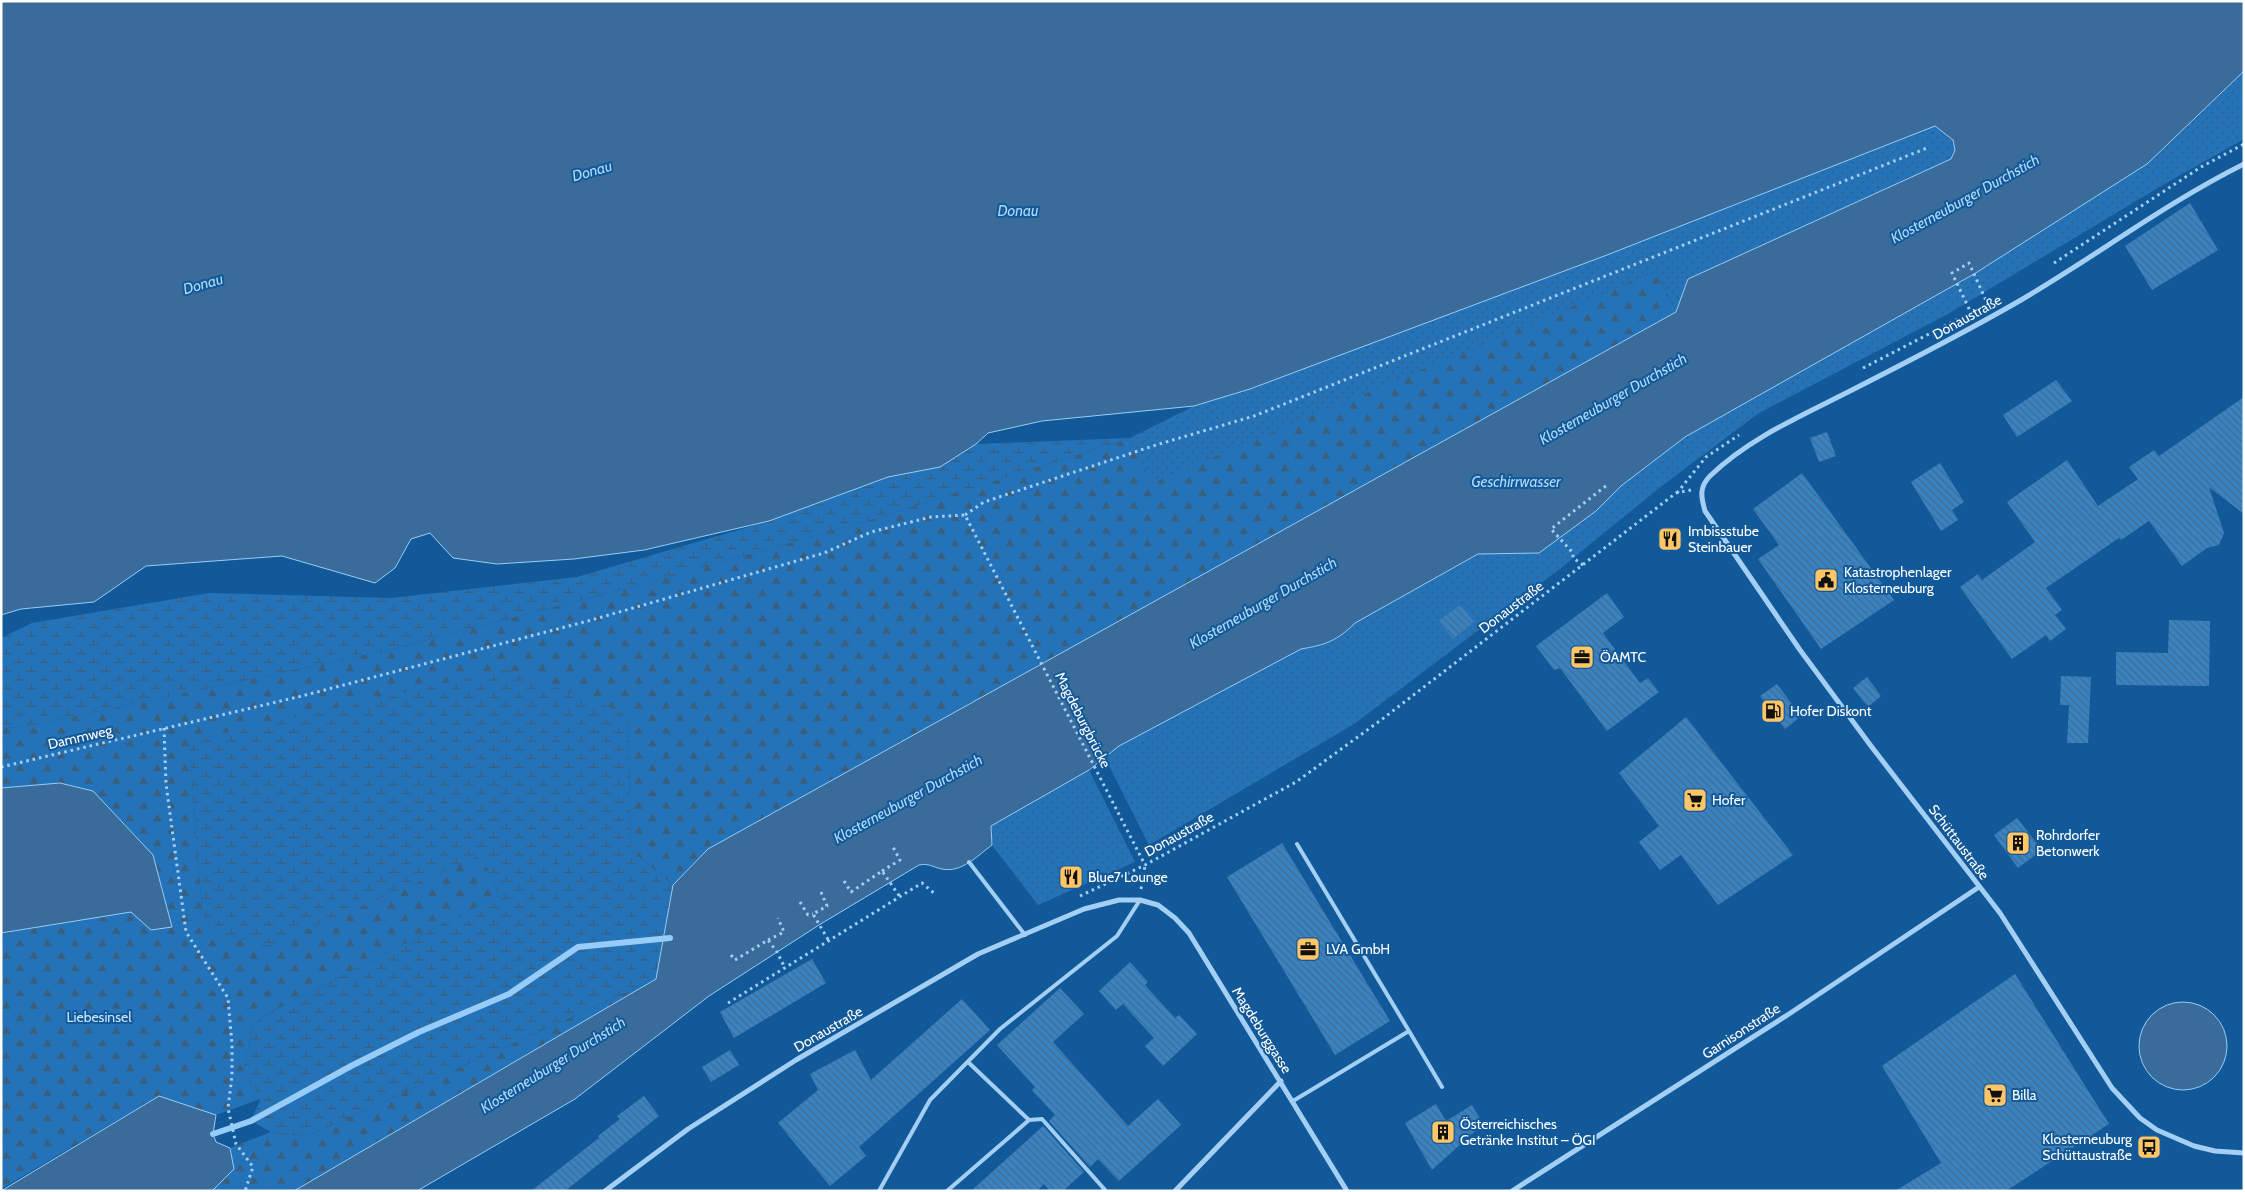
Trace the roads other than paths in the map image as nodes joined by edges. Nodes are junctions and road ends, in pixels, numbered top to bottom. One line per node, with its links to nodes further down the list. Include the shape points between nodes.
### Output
1 (2244, 164): 2 (street, Donaustraße, via 2021,300 1790,422 1727,462)
2 (1702, 487): 5 (street, Schüttaustraße, via 1705,511 1800,650)
3 (1297, 844): 8 (lane)
4 (969, 862): 7 (lane)
5 (1980, 887): 14 (street, Schüttaustraße, via 2112,1088 2129,1107 2157,1130 2180,1141 2215,1152); 21 (street, Garnisonstraße)
6 (1140, 900): 7 (street, Donaustraße, via 1098,904); 9 (lane, via 1117,936 1000,1029); 10 (street, Magdeburggasse, via 1158,905 1189,933)
7 (1024, 935): 15 (street, Donaustraße, via 978,954 796,1060 688,1129)
8 (1409, 1031): 11 (lane); 12 (lane)
9 (968, 1062): 13 (lane); 16 (lane, via 930,1100)
10 (1281, 1081): 12 (street, Magdeburggasse); 19 (street)
11 (1442, 1087)
12 (1293, 1101): 20 (street, Magdeburggasse)
13 (1028, 1120): 17 (lane); 18 (lane, via 1042,1119)
14 (2244, 1153)
15 (605, 1191)
16 (879, 1191)
17 (947, 1191)
18 (1106, 1191)
19 (1175, 1191)
20 (1347, 1191)
21 (1512, 1191)

